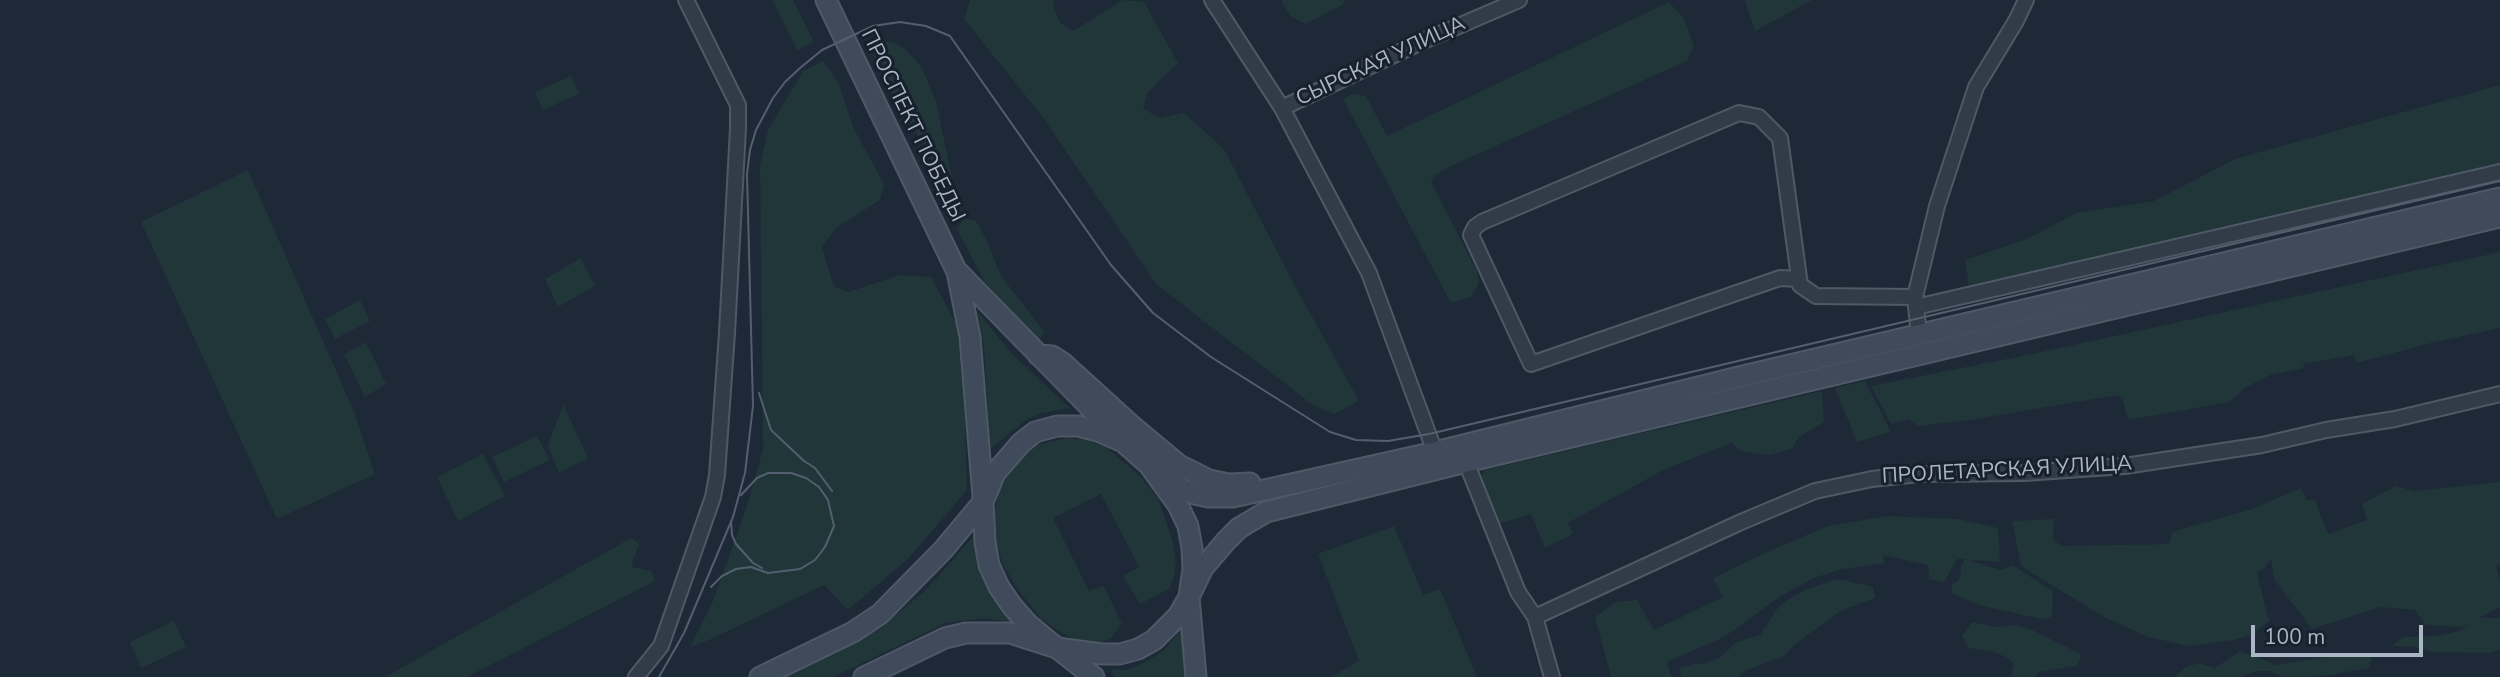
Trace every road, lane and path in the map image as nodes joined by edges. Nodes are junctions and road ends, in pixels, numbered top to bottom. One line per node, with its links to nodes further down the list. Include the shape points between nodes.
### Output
1 (686, 0): 25 (street, via 738,105 718,462 713,497 661,646)
2 (826, 0): 10 (main road, ПРОСПЕКТ ПОБЕДЫ)
3 (1212, 0): 6 (street)
4 (1519, 0): 6 (street, СЫРСКАЯ УЛИЦА)
5 (2026, 0): 12 (street, via 1976,87 1937,206)
6 (1282, 108): 17 (street, via 1369,273)
7 (2500, 172): 12 (street)
8 (2500, 198): 13 (main road)
9 (2500, 218): 19 (main road)
10 (957, 272): 14 (main road); 21 (main road, via 970,337)
11 (1799, 279): 11 (street, via 1780,278 1531,364 1471,235 1482,222 1739,113 1759,117 1780,138); 12 (street, via 1800,285 1816,296)
12 (1915, 302): 13 (street)
13 (1919, 335): 17 (main road)
14 (1038, 355): 16 (main road); 20 (main road, via 1063,363 1179,465 1209,480 1252,483 1313,470)
15 (2500, 394): 23 (street, ПРОЛЕТАРСКАЯ УЛИЦА, via 2262,445 2124,466 1919,474 1815,491)
16 (1123, 442): 18 (main road); 21 (main road, via 1078,426 1035,432 995,473)
17 (1435, 452): 20 (main road)
18 (1149, 465): 20 (main road, via 1182,489 1208,497 1233,496); 22 (main road, via 1188,526 1193,569)
19 (1469, 471): 22 (main road, via 1266,512 1226,541 1203,568); 23 (street, via 1518,592)
20 (1325, 475)
21 (983, 502): 24 (main road, via 989,565 999,587 1028,624); 26 (main road, via 880,614)
22 (1189, 597): 24 (main road, via 1167,629 1139,649 1102,654); 29 (main road)
23 (1535, 617): 30 (street)
24 (1057, 648): 27 (main road, via 1010,633 966,633 945,638); 28 (main road)
25 (636, 677)
26 (760, 677)
27 (864, 677)
28 (1094, 677)
29 (1196, 677)
30 (1552, 677)

